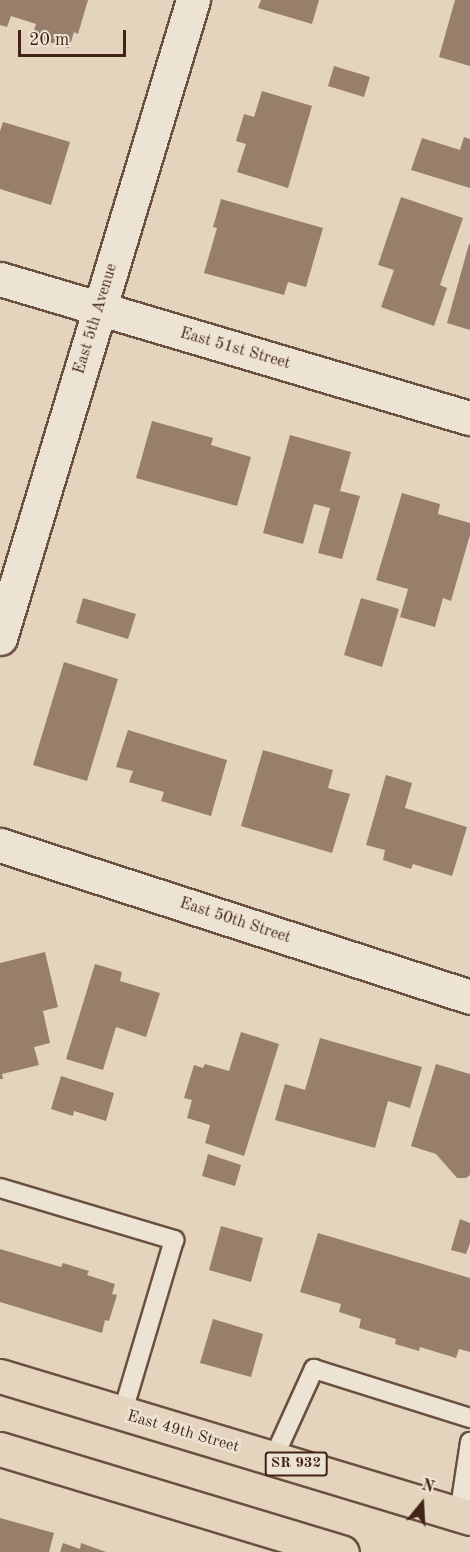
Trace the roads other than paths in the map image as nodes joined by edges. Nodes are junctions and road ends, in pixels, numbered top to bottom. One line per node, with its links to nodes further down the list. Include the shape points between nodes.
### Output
1 (193, 0): 3 (street, East 5th Avenue)
2 (0, 279): 3 (street, East 51st Street)
3 (99, 309): 4 (street, East 51st Street); 5 (street, East 5th Avenue)
4 (470, 418)
5 (0, 638)
6 (0, 845): 7 (street, East 50th Street)
7 (470, 997)
8 (0, 1188): 11 (lane, via 174,1240)
9 (0, 1376): 11 (main road, East 49th Street / SR 932)
10 (0, 1401): 11 (main road, via 74,1422)
11 (122, 1414): 15 (main road, East 49th Street / SR 932)
12 (470, 1418): 15 (lane, via 314,1370)
13 (470, 1442): 16 (lane)
14 (0, 1449): 17 (main road)
15 (274, 1457): 16 (main road, East 49th Street / SR 932)
16 (465, 1516)
17 (330, 1550)

